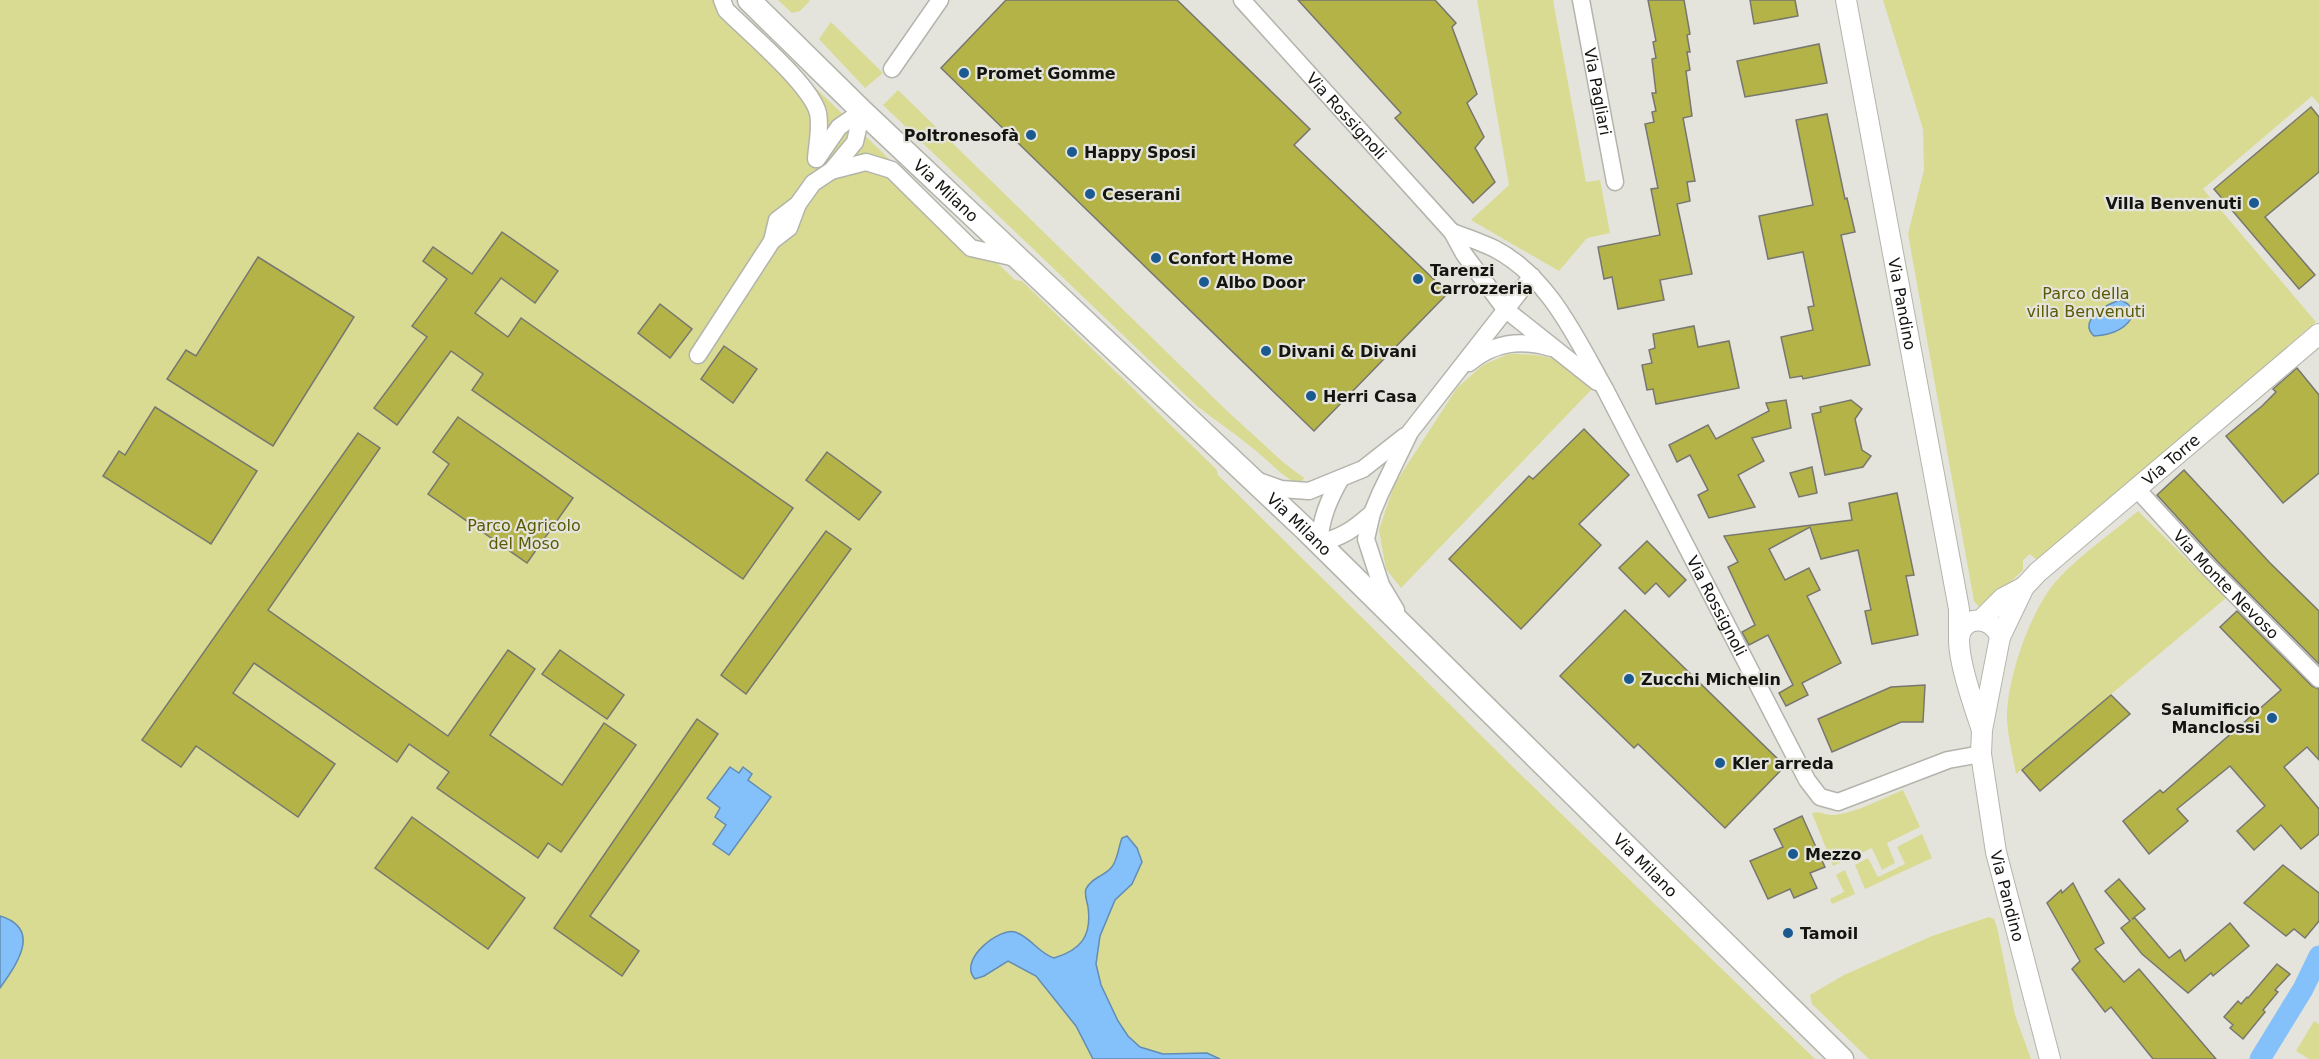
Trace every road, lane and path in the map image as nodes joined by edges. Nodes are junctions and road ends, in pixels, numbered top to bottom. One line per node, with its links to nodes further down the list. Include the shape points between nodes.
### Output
1 (722, 0): 9 (street, via 726,10 813,100 819,115)
2 (749, 0): 8 (main road, Via Milano)
3 (940, 0): 7 (street)
4 (1242, 0): 13 (street, Via Rossignoli)
5 (1581, 0): 11 (street, Via Pagliari)
6 (1846, 0): 29 (street, Via Pandino)
7 (892, 69)
8 (862, 111): 9 (street, via 839,127); 10 (street, via 855,142); 14 (main road, Via Milano)
9 (816, 159): 12 (street)
10 (831, 171): 12 (street); 14 (street, via 866,162 892,170 971,248)
11 (1615, 182)
12 (813, 183): 19 (street, via 798,204 777,220 772,241)
13 (1452, 232): 15 (street, Via Rossignoli, via 1496,249); 16 (street, Via Rossignoli)
14 (1020, 259): 23 (main road, Via Milano)
15 (1532, 276): 16 (street); 21 (street, Via Rossignoli, via 1569,325)
16 (1505, 309): 18 (street, Via Rossignoli); 20 (street, Via Rossignoli)
17 (2319, 334): 25 (street, Via Torre)
18 (1558, 350): 20 (street, Via Rossignoli, via 1531,342 1507,343 1478,356); 21 (street, Via Rossignoli)
19 (698, 355)
20 (1450, 379): 22 (street, Via Rossignoli)
21 (1605, 389): 35 (street, Via Rossignoli, via 1802,770 1820,796 1838,802 1948,760)
22 (1410, 432): 24 (street, Via Rossignoli, via 1363,469); 26 (street, Via Rossignoli)
23 (1254, 480): 24 (street, Via Rossignoli, via 1281,489 1309,491); 27 (main road, Via Milano)
24 (1340, 480): 27 (street, via 1321,520)
25 (2136, 488): 28 (street, Via Torre); 33 (street, Via Monte Nevoso)
26 (1372, 513): 27 (street, Via Rossignoli, via 1339,538); 30 (street, Via Rossignoli, via 1366,539 1381,585)
27 (1319, 543): 30 (main road, Via Milano)
28 (2024, 586): 29 (street, Via Torre); 32 (street, Via Torre)
29 (1972, 616): 31 (street, Via Pandino); 32 (street, via 1994,625)
30 (1413, 636): 36 (main road, Via Milano)
31 (1960, 644): 32 (street, via 1969,657 1982,661 1994,656); 34 (street, Via Pandino)
32 (1999, 644): 34 (street, Via Pandino)
33 (2319, 679)
34 (1982, 730): 35 (street, Via Pandino)
35 (1982, 754): 37 (street, Via Pandino, via 1996,852)
36 (1842, 1059)
37 (2050, 1059)

